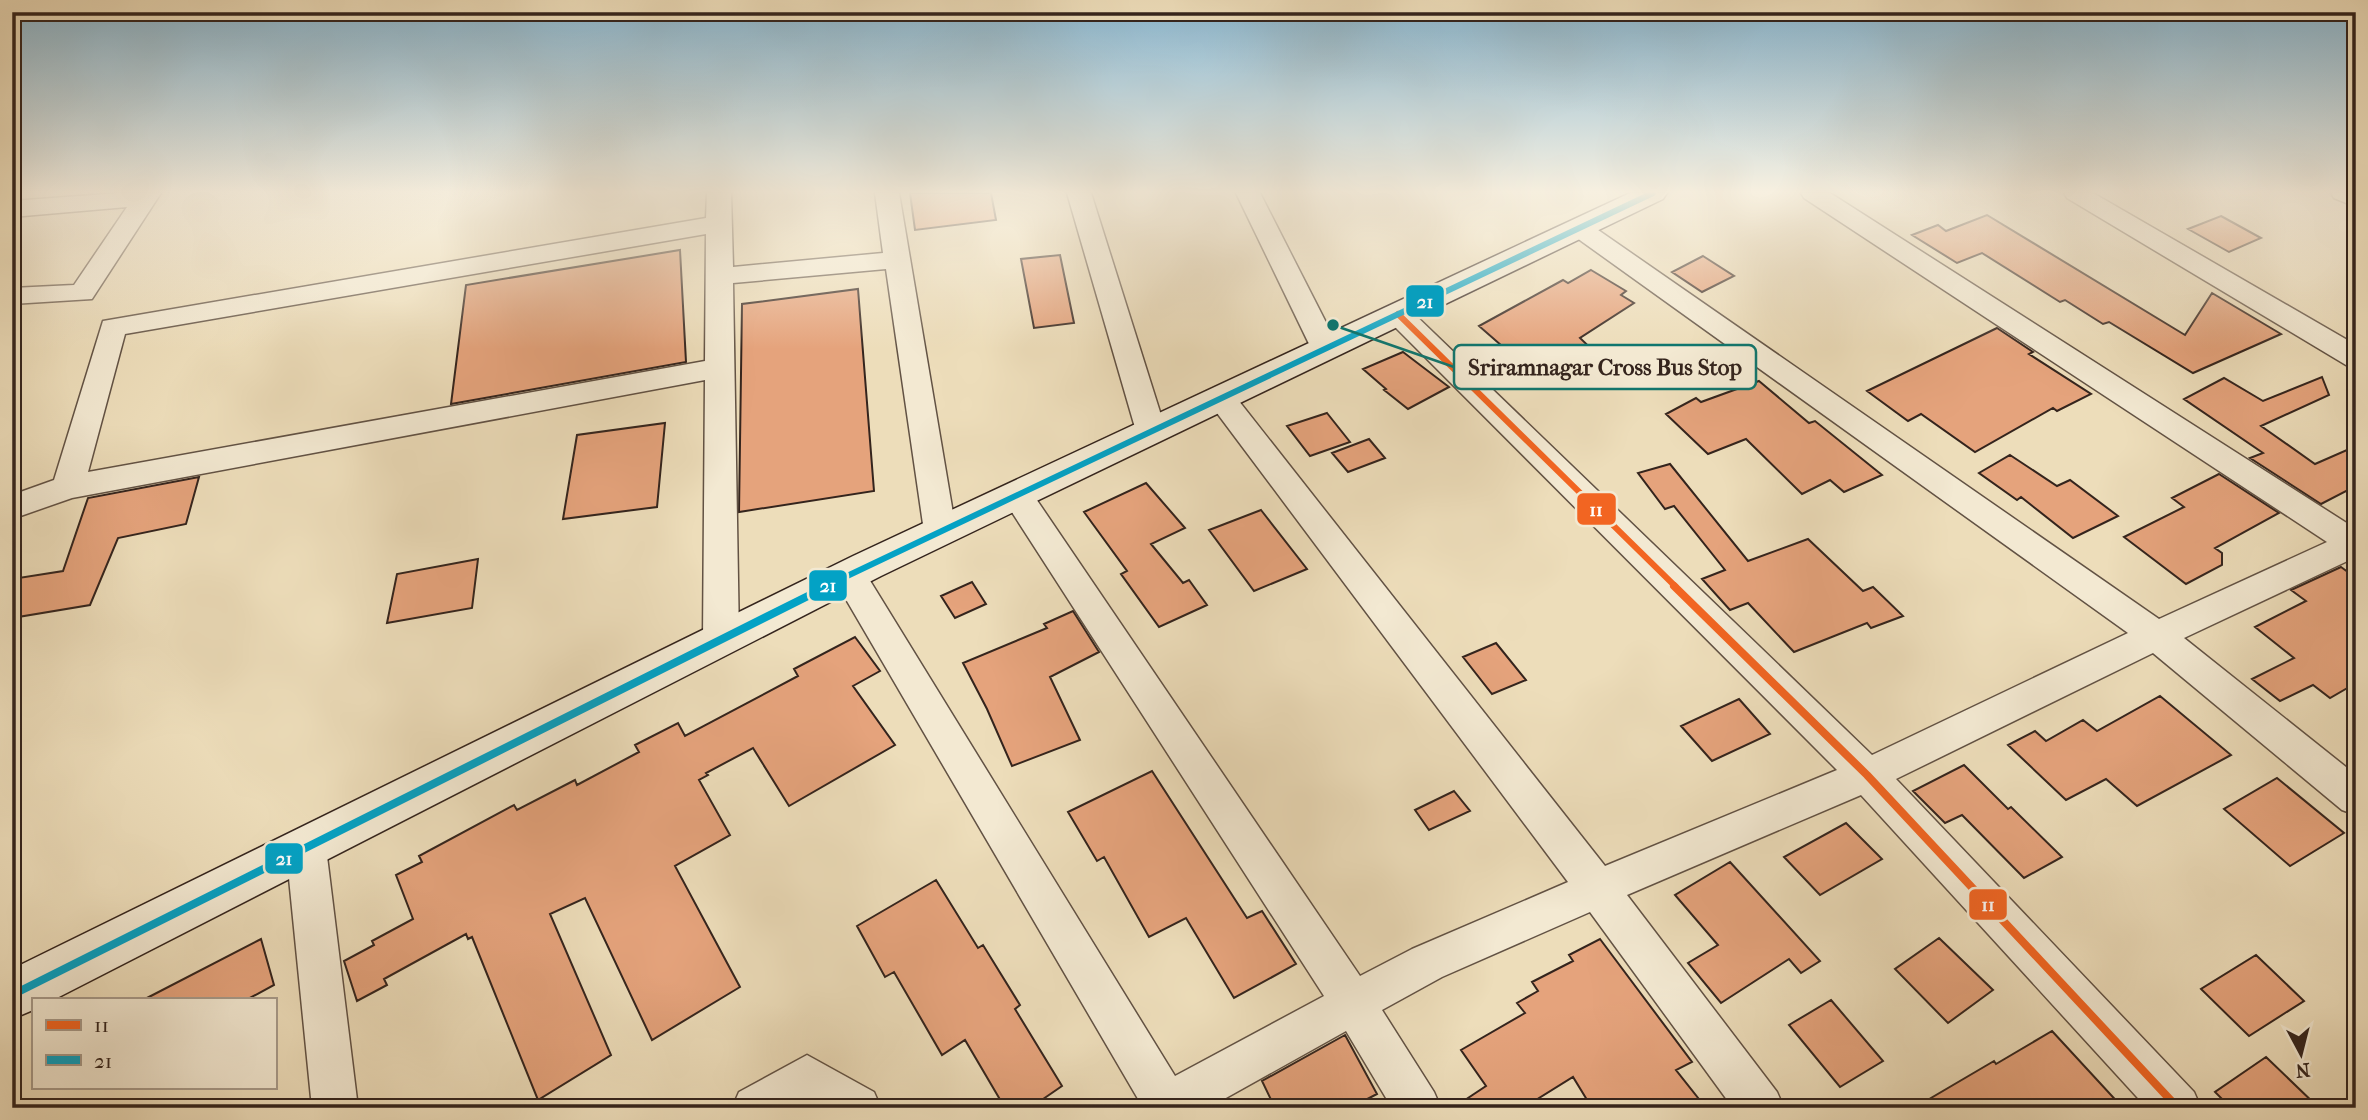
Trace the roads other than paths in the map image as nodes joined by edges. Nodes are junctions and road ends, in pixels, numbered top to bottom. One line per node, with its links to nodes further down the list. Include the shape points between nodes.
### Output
1 (114, 245): 13 (street, via 82,293)
2 (594, 245): 20 (street, via 113,327)
3 (719, 245): 12 (street)
4 (895, 245): 11 (street)
5 (1095, 245): 19 (street)
6 (1274, 245): 15 (street)
7 (1543, 245): 14 (street)
8 (1603, 245): 26 (street)
9 (1894, 245): 24 (street)
10 (2165, 245): 16 (street)
11 (897, 260): 12 (street); 23 (street)
12 (719, 276): 17 (street)
13 (12, 296)
14 (1398, 314): 15 (street); 28 (street)
15 (1325, 348): 18 (street)
16 (2356, 358)
17 (720, 368): 20 (street); 27 (street)
18 (1221, 398): 19 (street); 31 (street)
19 (1151, 431): 21 (street)
20 (68, 487): 22 (street)
21 (1017, 495): 23 (street); 33 (street)
22 (12, 507)
23 (940, 531): 25 (street)
24 (2355, 544): 26 (street)
25 (849, 575): 27 (street); 34 (street)
26 (2156, 635): 28 (street); 29 (street)
27 (721, 639): 30 (street)
28 (1867, 775): 31 (street); 40 (street)
29 (2356, 798)
30 (306, 848): 32 (street); 35 (street)
31 (1598, 889): 33 (street, via 1427,963); 39 (street)
32 (12, 995)
33 (1353, 1003): 34 (street); 38 (street)
34 (1164, 1106)
35 (335, 1108)
36 (755, 1108): 37 (street, via 807,1077)
37 (858, 1108)
38 (1418, 1108)
39 (1761, 1108)
40 (2178, 1108)

